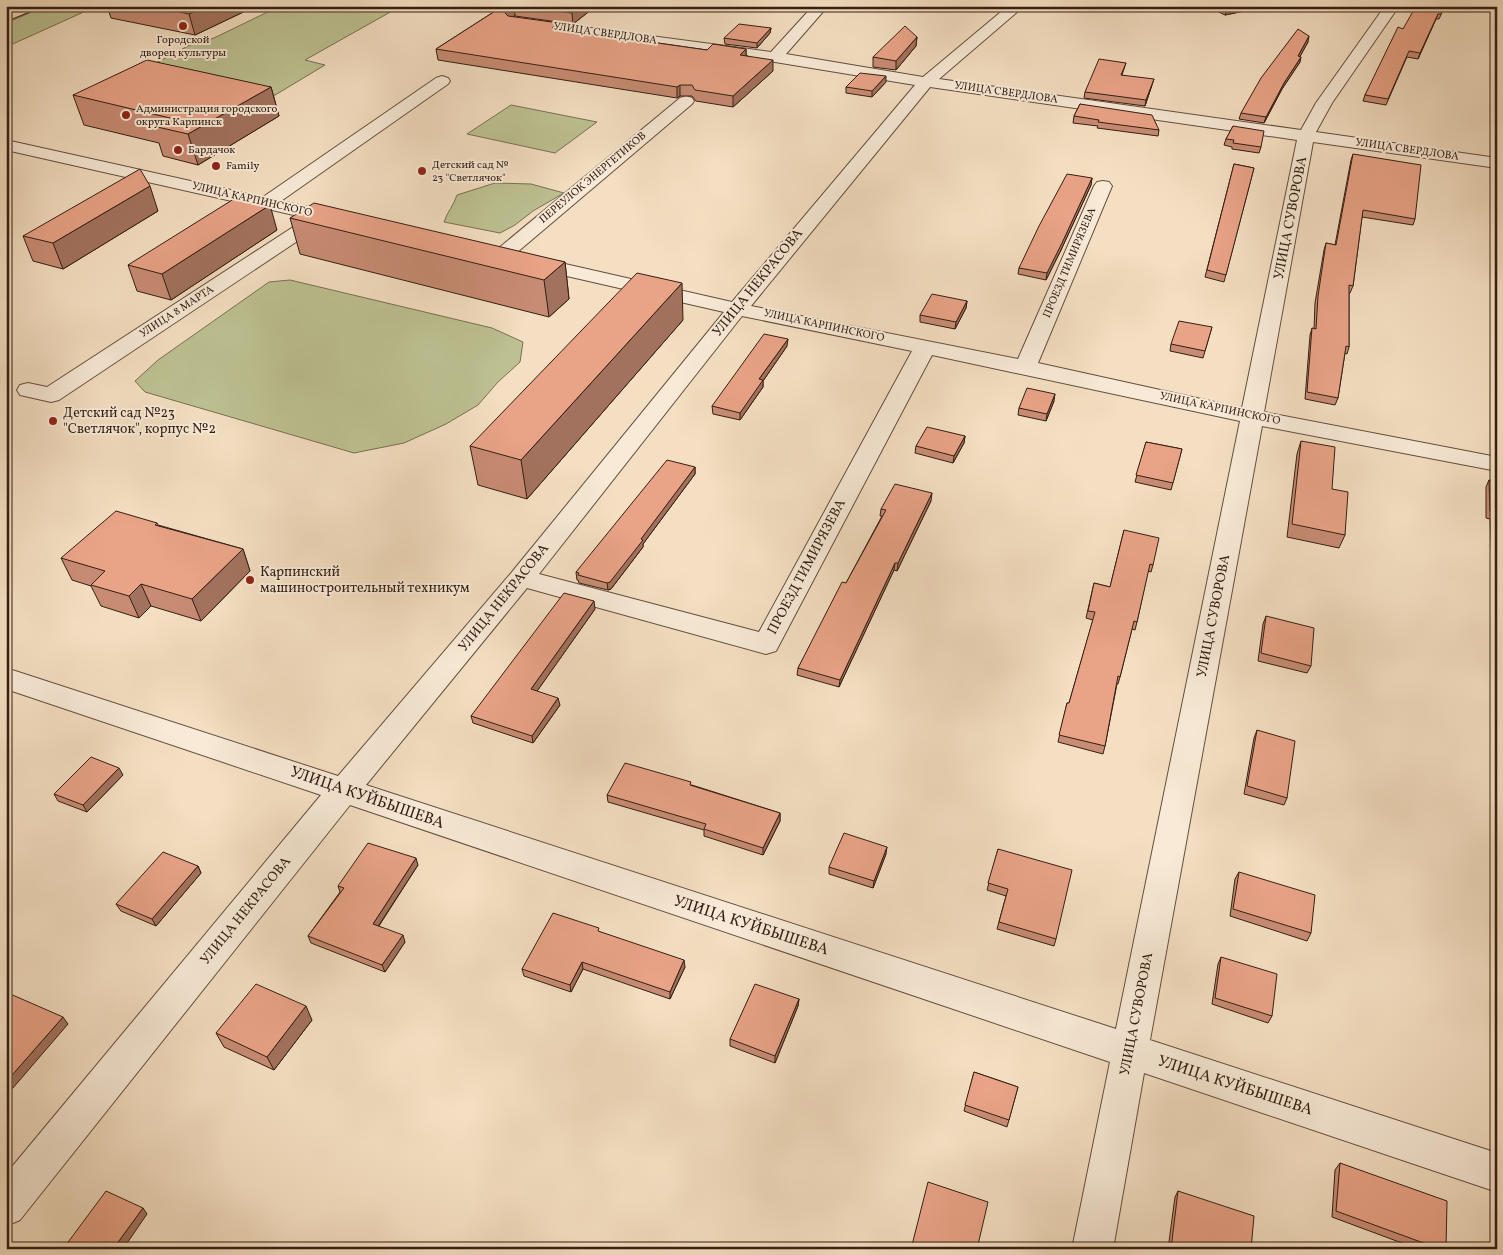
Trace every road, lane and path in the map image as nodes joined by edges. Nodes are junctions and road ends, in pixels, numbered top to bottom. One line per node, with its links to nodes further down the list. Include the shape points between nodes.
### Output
1 (31, 6): 6 (main road)
2 (821, 6): 7 (street)
3 (1017, 6): 9 (street, УЛИЦА НЕКРАСОВА)
4 (1392, 6): 11 (street, УЛИЦА СУВОРОВА, via 1324,104)
5 (529, 11): 7 (street, УЛИЦА СВЕРДЛОВА, via 515,22)
6 (6, 17)
7 (775, 57): 9 (street, УЛИЦА СВЕРДЛОВА)
8 (442, 81): 15 (street)
9 (926, 82): 11 (street, УЛИЦА СВЕРДЛОВА); 19 (street, УЛИЦА НЕКРАСОВА)
10 (686, 101): 18 (street, ПЕРЕУЛОК ЭНЕРГЕТИКОВ)
11 (1306, 136): 13 (street, УЛИЦА СВЕРДЛОВА); 23 (street, УЛИЦА СУВОРОВА)
12 (6, 145): 15 (street, УЛИЦА КАРПИНСКОГО)
13 (1497, 163)
14 (1104, 186): 21 (street, ПРОЕЗД ТИМИРЯЗЕВА)
15 (266, 203): 16 (street, УЛИЦА КАРПИНСКОГО)
16 (323, 216): 17 (street, УЛИЦА КАРПИНСКОГО); 22 (street, УЛИЦА 8 МАРТА, via 51,395)
17 (351, 222)
18 (492, 254): 19 (street, УЛИЦА КАРПИНСКОГО)
19 (737, 309): 20 (street, УЛИЦА КАРПИНСКОГО); 25 (street, УЛИЦА НЕКРАСОВА)
20 (925, 347): 21 (street, УЛИЦА КАРПИНСКОГО); 25 (street, ПРОЕЗД ТИМИРЯЗЕВА, via 766,644)
21 (1025, 367): 23 (street, УЛИЦА КАРПИНСКОГО)
22 (28, 390)
23 (1253, 417): 24 (street, УЛИЦА КАРПИНСКОГО); 28 (street, УЛИЦА СУВОРОВА)
24 (1497, 464)
25 (521, 578): 27 (street, УЛИЦА НЕКРАСОВА)
26 (6, 678): 27 (street, УЛИЦА КУЙБЫШЕВА)
27 (344, 790): 28 (street, УЛИЦА КУЙБЫШЕВА); 30 (street, УЛИЦА НЕКРАСОВА)
28 (1129, 1051): 29 (street, УЛИЦА КУЙБЫШЕВА); 31 (street, УЛИЦА СУВОРОВА)
29 (1497, 1173)
30 (6, 1206)
31 (1092, 1249)

